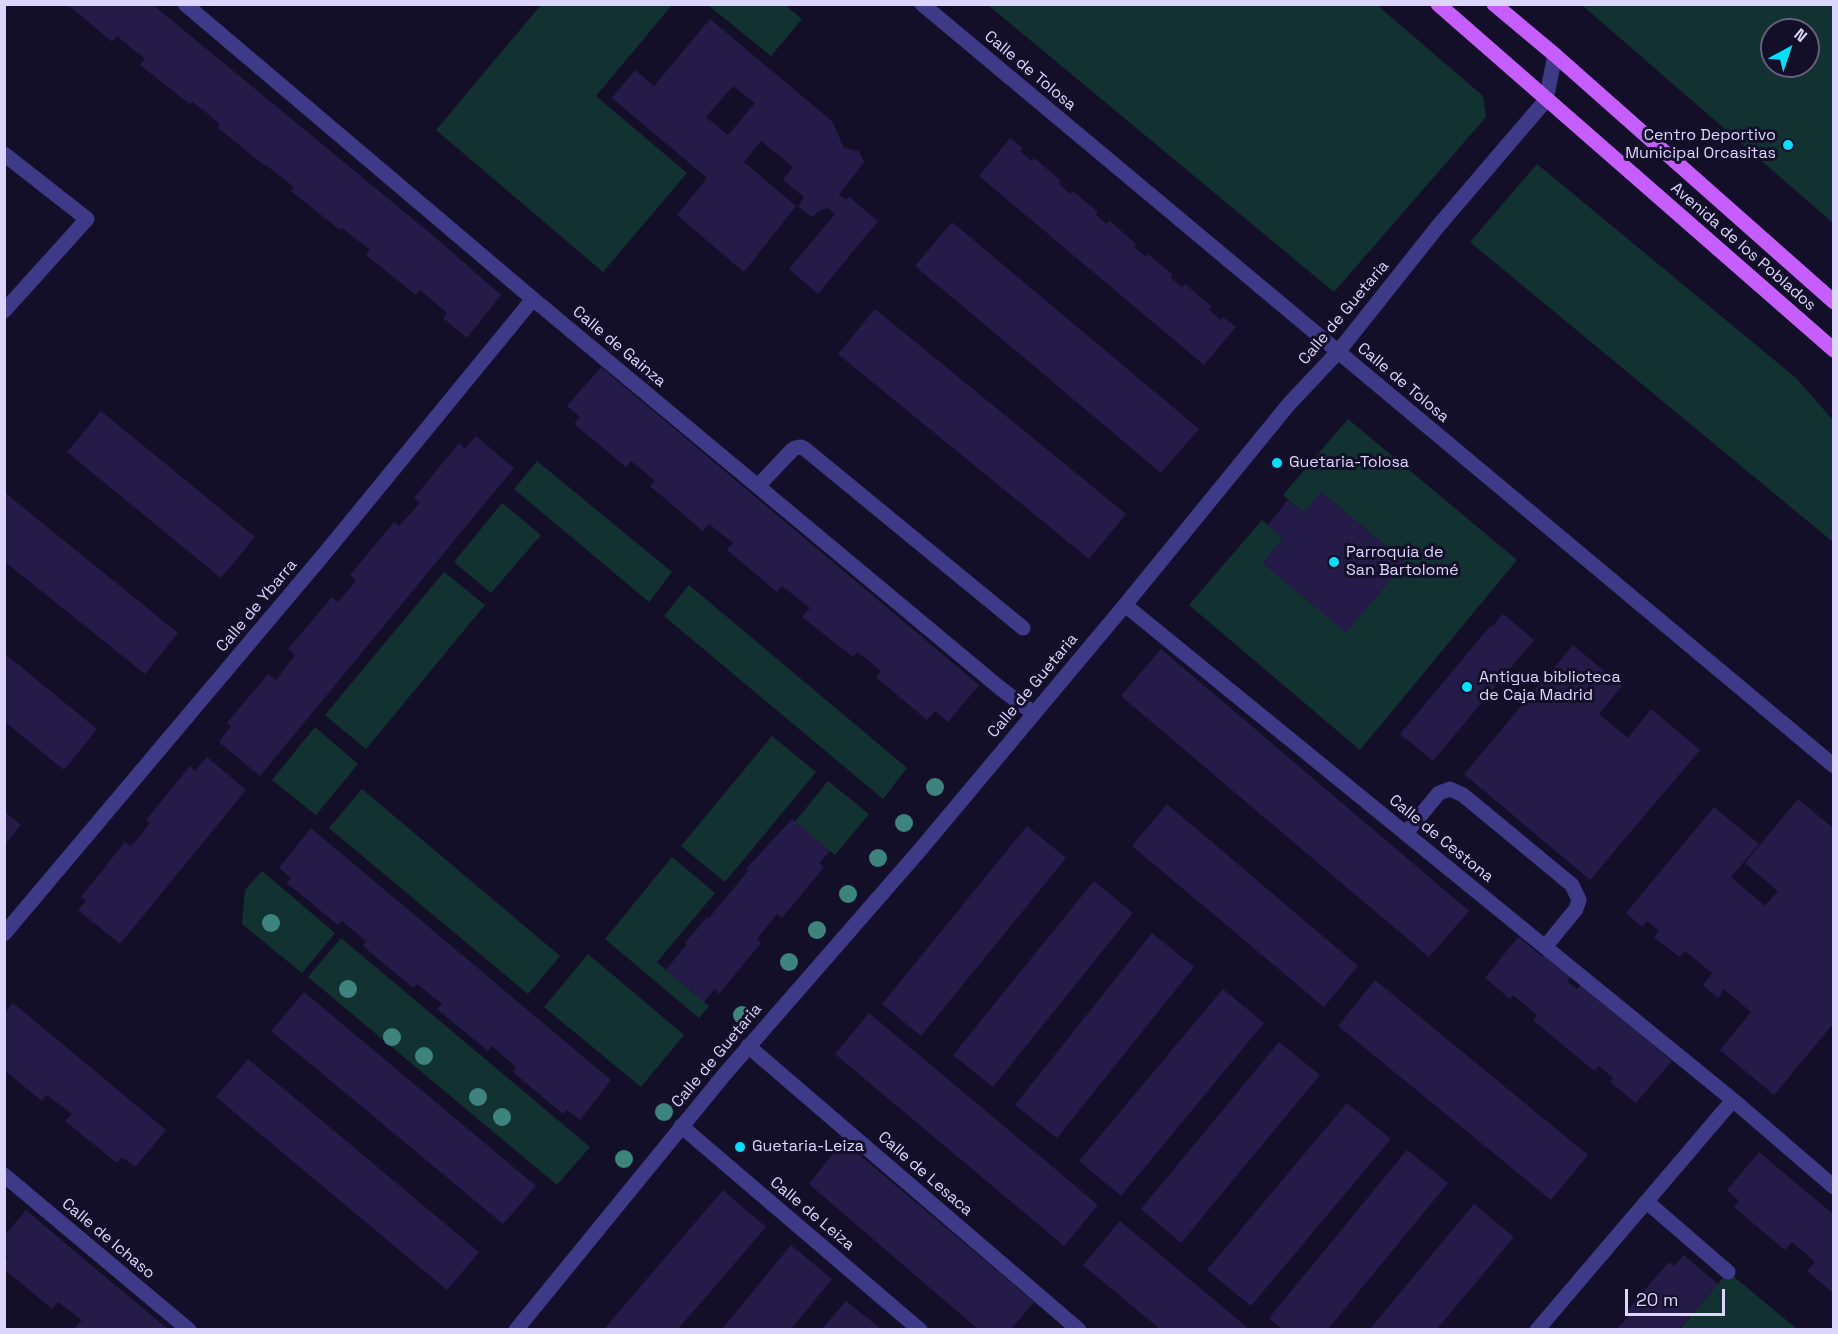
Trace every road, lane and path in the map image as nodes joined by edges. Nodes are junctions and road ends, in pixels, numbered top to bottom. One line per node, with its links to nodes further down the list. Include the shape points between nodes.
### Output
1 (185, 4): 8 (street, Calle de Gainza)
2 (922, 4): 12 (street, Calle de Tolosa)
3 (1438, 4): 6 (main road, Avenida de los Poblados)
4 (1494, 4): 5 (main road, Avenida de los Poblados)
5 (1555, 56): 6 (street, Calle de Guetaria); 9 (main road, Avenida de los Poblados)
6 (1546, 100): 11 (main road, Avenida de los Poblados); 12 (street, Calle de Guetaria)
7 (4, 154): 10 (street, via 87,219)
8 (533, 299): 13 (street, Calle de Gainza); 19 (street, Calle de Ybarra, via 326,553)
9 (1833, 302)
10 (4, 311)
11 (1833, 350)
12 (1338, 352): 14 (street, Calle de Guetaria, via 1289,404); 17 (street, Calle de Tolosa)
13 (758, 486): 15 (street, via 792,450 805,449); 16 (street, Calle de Gainza)
14 (1125, 605): 16 (street, Calle de Guetaria); 18 (street, Calle de Cestona)
15 (1023, 628)
16 (1033, 713): 21 (street, Calle de Guetaria, via 920,850)
17 (1833, 766)
18 (1406, 833): 20 (street, Calle de Cestona); 20 (street, via 1439,793 1450,789 1463,795 1572,885 1579,900 1576,909)
19 (4, 934)
20 (1545, 947): 22 (street, Calle de Cestona)
21 (748, 1046): 23 (street, Calle de Guetaria); 31 (street, Calle de Lesaca)
22 (1733, 1100): 25 (street, Calle de Cestona); 26 (street)
23 (681, 1126): 29 (street, Calle de Guetaria); 30 (street, Calle de Leiza)
24 (4, 1175): 28 (street, Calle de Ichaso)
25 (1833, 1187)
26 (1647, 1202): 27 (street); 32 (street)
27 (1728, 1272)
28 (189, 1329)
29 (516, 1329)
30 (920, 1329)
31 (1079, 1329)
32 (1537, 1329)

